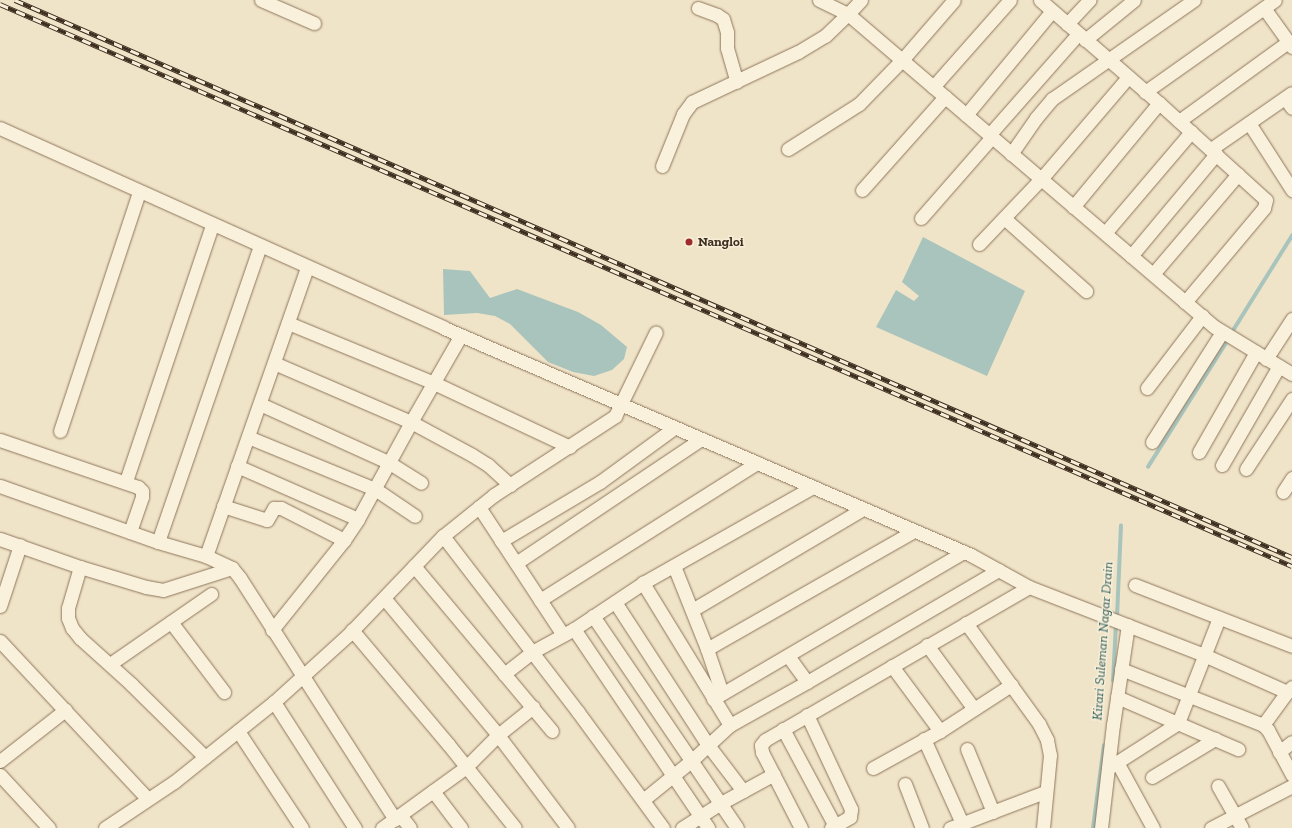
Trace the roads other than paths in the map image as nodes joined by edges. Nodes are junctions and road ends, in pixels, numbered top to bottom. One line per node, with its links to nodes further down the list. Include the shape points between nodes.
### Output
1 (261, 0): 15 (street)
2 (819, 0): 14 (street)
3 (860, 0): 14 (street)
4 (954, 0): 20 (street)
5 (1010, 0): 23 (street)
6 (1040, 0): 13 (street)
7 (1089, 0): 16 (street)
8 (1134, 0): 17 (street)
9 (1194, 0): 19 (street)
10 (1275, 0): 12 (street)
11 (698, 8): 22 (street, via 723,19)
12 (1264, 8): 18 (street); 24 (street)
13 (1052, 11): 16 (street); 28 (street)
14 (848, 14): 20 (street); 22 (street, via 825,36)
15 (314, 23)
16 (1067, 24): 17 (street)
17 (1082, 37): 19 (street); 33 (street)
18 (1290, 45): 29 (street)
19 (1108, 59): 21 (street); 36 (street, via 1052,99)
20 (902, 60): 23 (street); 34 (street, via 859,104)
21 (1128, 77): 24 (street); 39 (street)
22 (736, 82): 37 (street, via 692,102 683,114)
23 (934, 87): 25 (street)
24 (1145, 92): 27 (street)
25 (945, 97): 28 (street); 40 (street)
26 (1290, 99): 30 (street)
27 (1159, 103): 29 (street); 43 (street)
28 (966, 115): 33 (street)
29 (1179, 121): 32 (street)
30 (1249, 122): 35 (street); 41 (street)
31 (0, 128): 42 (street)
32 (1192, 132): 35 (street); 47 (street)
33 (991, 136): 36 (street); 44 (street)
34 (788, 150)
35 (1213, 152): 38 (street); 50 (street)
36 (1011, 154): 39 (street)
37 (662, 166)
38 (1238, 174): 52 (street); 54 (street, via 1264,196 1266,204)
39 (1041, 179): 43 (street); 45 (street)
40 (862, 190)
41 (1292, 190)
42 (139, 192): 46 (street); 72 (street)
43 (1074, 207): 47 (street)
44 (921, 218)
45 (1004, 218): 48 (street); 53 (street)
46 (212, 225): 49 (street); 85 (street)
47 (1105, 233): 50 (street)
48 (979, 244)
49 (260, 246): 51 (street); 103 (street)
50 (1131, 256): 52 (street)
51 (307, 267): 57 (street); 60 (street)
52 (1153, 274): 54 (street)
53 (1086, 291)
54 (1186, 302): 55 (street)
55 (1202, 316): 59 (street); 66 (street)
56 (1292, 319): 61 (street)
57 (288, 323): 62 (street); 65 (street)
58 (656, 332): 69 (street)
59 (1222, 332): 61 (street); 76 (street)
60 (461, 335): 65 (street); 69 (street)
61 (1261, 355): 63 (street); 78 (street)
62 (274, 363): 68 (street); 70 (street)
63 (1279, 366): 64 (street); 81 (street)
64 (1292, 374)
65 (434, 383): 70 (street); 77 (street)
66 (1146, 388)
67 (1292, 399): 83 (street)
68 (260, 404): 73 (street); 79 (street)
69 (620, 405): 71 (street); 77 (street, via 615,416 608,422)
70 (411, 422): 79 (street); 87 (street, via 488,465)
71 (674, 428): 74 (street); 102 (street, via 600,482)
72 (60, 431)
73 (248, 437): 82 (street); 90 (street)
74 (701, 439): 80 (street); 107 (street)
75 (0, 440): 85 (street)
76 (1152, 442)
77 (570, 447): 87 (street)
78 (1200, 452)
79 (388, 462): 86 (street); 90 (street)
80 (757, 463): 89 (street); 118 (street)
81 (1222, 465)
82 (237, 466): 92 (street); 96 (street)
83 (1246, 470)
84 (1292, 478): 91 (street)
85 (126, 481): 98 (street, via 142,490)
86 (421, 483)
87 (510, 485): 93 (street)
88 (0, 486): 98 (street)
89 (813, 487): 94 (street); 109 (street)
90 (375, 489): 95 (street); 96 (street)
91 (1283, 492)
92 (223, 506): 101 (street, via 264,520 270,518 274,508 281,508); 106 (street)
93 (479, 507): 99 (street); 102 (street)
94 (863, 509): 97 (street); 121 (street)
95 (415, 516)
96 (358, 519): 101 (street)
97 (914, 531): 105 (street); 133 (street)
98 (130, 532): 103 (street)
99 (443, 536): 108 (street); 134 (street)
100 (0, 539): 104 (street)
101 (344, 540): 127 (street)
102 (502, 541): 107 (street)
103 (158, 542): 106 (street)
104 (20, 545): 110 (street); 120 (street)
105 (964, 552): 112 (street); 136 (street)
106 (206, 556): 111 (street)
107 (516, 564): 118 (street)
108 (414, 566): 117 (street); 140 (street)
109 (674, 566): 113 (street); 121 (street)
110 (80, 567): 111 (street, via 163,590); 137 (street, via 68,608 68,618 80,638)
111 (232, 568): 127 (street)
112 (999, 570): 115 (street); 142 (street)
113 (643, 584): 119 (street); 147 (street)
114 (1135, 585): 123 (street)
115 (1029, 587): 125 (street); 126 (street)
116 (211, 594): 124 (street)
117 (384, 598): 128 (street); 161 (street)
118 (540, 600): 129 (street)
119 (615, 602): 122 (street); 165 (street)
120 (0, 606)
121 (692, 610): 133 (street)
122 (593, 616): 129 (street); 171 (street)
123 (1220, 618): 132 (street); 135 (street)
124 (171, 622): 137 (street); 145 (street)
125 (1120, 622): 135 (street); 139 (street)
126 (966, 623): 131 (street); 143 (street)
127 (272, 630): 141 (street)
128 (352, 630): 141 (street); 173 (street)
129 (568, 632): 134 (street); 178 (street)
130 (0, 641): 152 (street)
131 (927, 645): 138 (street); 151 (street)
132 (1292, 646)
133 (708, 649): 147 (street)
134 (532, 652): 140 (street); 187 (street)
135 (1204, 654): 144 (street); 146 (street)
136 (788, 656): 142 (street); 147 (street)
137 (110, 664): 169 (street)
138 (892, 666): 153 (street); 160 (street)
139 (1121, 669): 146 (street); 148 (street)
140 (504, 674): 150 (street)
141 (302, 676): 149 (street); 192 (street)
142 (807, 682): 155 (street)
143 (1011, 685): 151 (street); 185 (street, via 1039,724 1047,740 1050,755)
144 (1290, 690): 156 (street)
145 (224, 692)
146 (1189, 695): 154 (street); 156 (street)
147 (717, 696): 155 (street)
148 (1117, 697): 154 (street); 172 (street)
149 (274, 702): 158 (street); 199 (street)
150 (533, 707): 159 (street); 161 (street)
151 (974, 709): 160 (street)
152 (65, 710): 170 (street); 186 (street)
153 (807, 715): 157 (street); 194 (street, via 851,809 851,815)
154 (1178, 723): 163 (street); 172 (street)
155 (730, 725): 165 (street)
156 (1263, 725): 168 (street)
157 (783, 729): 175 (street, via 761,745); 194 (street)
158 (238, 731): 169 (street); 198 (street)
159 (552, 731)
160 (940, 731): 162 (street)
161 (498, 735): 173 (street); 203 (street)
162 (924, 739): 174 (street); 195 (street)
163 (1215, 739): 167 (street); 179 (street)
164 (1292, 742): 168 (street)
165 (708, 745): 171 (street); 184 (street)
166 (967, 749): 189 (street)
167 (1238, 749)
168 (1279, 752): 176 (street)
169 (205, 757): 186 (street)
170 (0, 761)
171 (691, 761): 178 (street); 188 (street)
172 (1113, 765): 193 (street); 211 (street)
173 (466, 767): 183 (street); 202 (street)
174 (873, 768)
175 (774, 774): 184 (street); 208 (street)
176 (1292, 775)
177 (0, 776): 196 (street)
178 (672, 776): 187 (street); 190 (street)
179 (1152, 777)
180 (905, 784): 209 (street)
181 (1218, 786): 191 (street)
182 (1292, 786): 191 (street)
183 (433, 790): 192 (street); 201 (street)
184 (743, 791): 188 (street)
185 (1045, 792): 189 (street); 210 (street)
186 (148, 799): 197 (street)
187 (643, 800): 204 (street)
188 (721, 803): 190 (street); 207 (street)
189 (993, 812): 195 (street)
190 (700, 816): 205 (street); 206 (street)
191 (1234, 816): 212 (street); 213 (street)
192 (390, 823): 200 (street)
193 (1103, 825)
194 (838, 826)
195 (956, 826)
196 (49, 828)
197 (105, 828)
198 (302, 828)
199 (355, 828)
200 (410, 828)
201 (461, 828)
202 (516, 828)
203 (568, 828)
204 (663, 828)
205 (682, 828)
206 (708, 828)
207 (737, 828)
208 (801, 828)
209 (922, 828)
210 (1042, 828)
211 (1153, 828)
212 (1211, 828)
213 (1242, 828)

